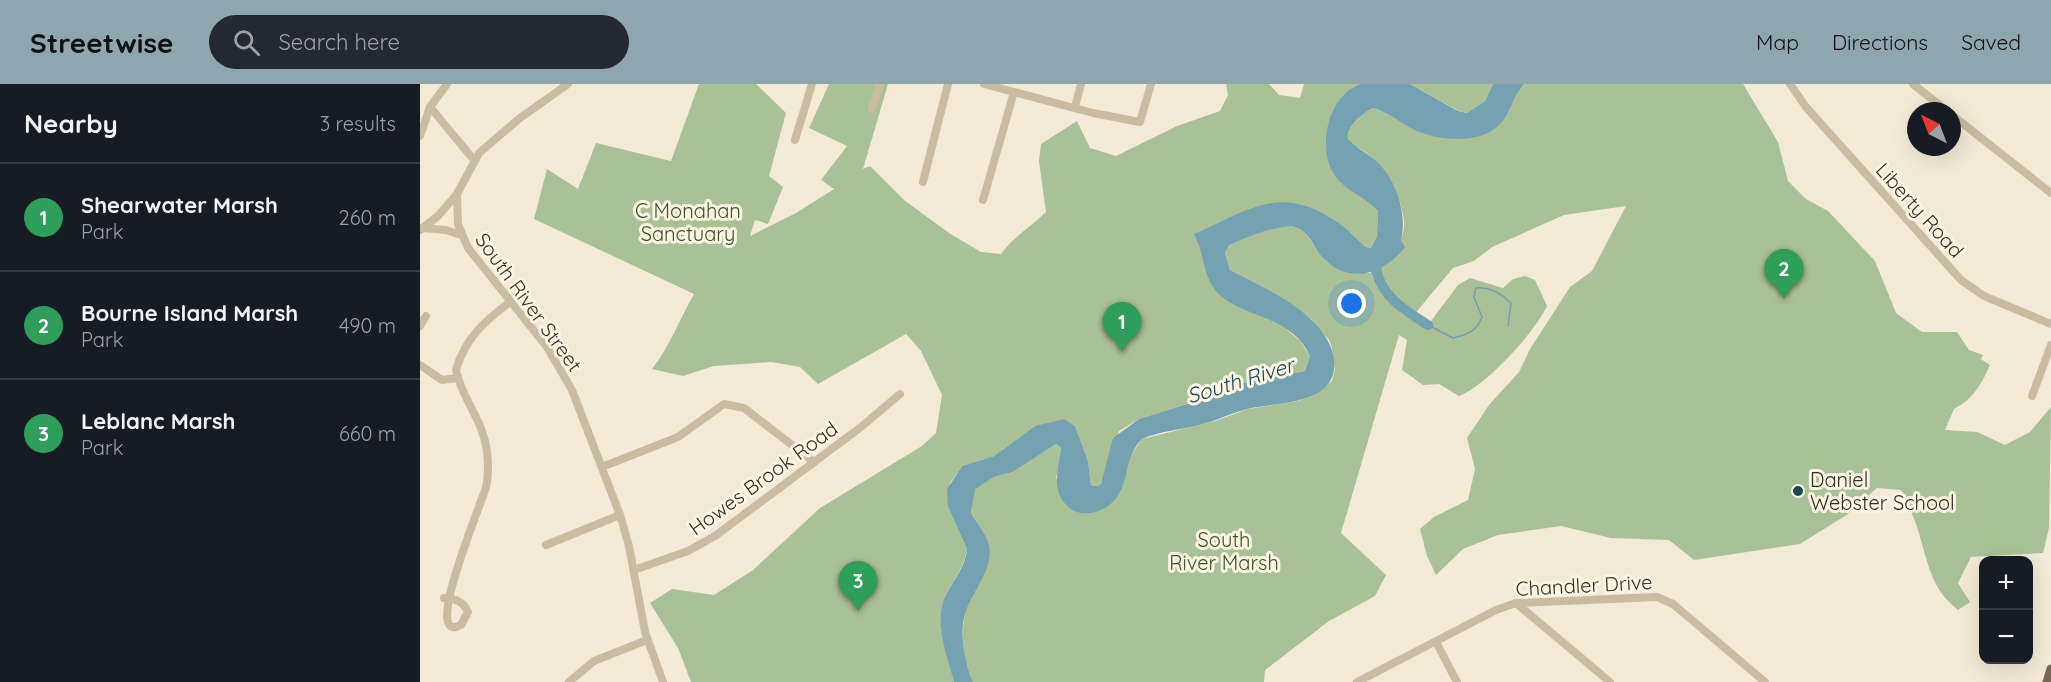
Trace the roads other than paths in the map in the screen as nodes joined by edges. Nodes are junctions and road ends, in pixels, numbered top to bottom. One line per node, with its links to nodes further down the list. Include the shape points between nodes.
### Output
1 (447, 84): 13 (street)
2 (568, 84): 19 (street, South River Street, via 506,129)
3 (812, 84): 18 (street)
4 (880, 84): 15 (street)
5 (948, 84): 20 (street)
6 (984, 84): 11 (street)
7 (1081, 84): 14 (street)
8 (1151, 84): 14 (street, via 1140,122)
9 (1790, 84): 28 (street, Liberty Road, via 1806,107 1961,280 1984,296)
10 (1913, 84): 12 (street)
11 (1014, 92): 14 (street); 23 (street)
12 (1936, 102)
13 (430, 107): 17 (street); 19 (street)
14 (1075, 107)
15 (872, 109)
16 (1961, 122): 22 (street)
17 (420, 136)
18 (795, 140)
19 (474, 160): 21 (street, South River Street)
20 (923, 182)
21 (457, 194): 24 (street); 25 (street, South River Street)
22 (2051, 194)
23 (983, 200)
24 (422, 229): 25 (street)
25 (461, 235): 26 (street, South River Street)
26 (510, 302): 32 (street, via 472,335 459,358); 36 (street, South River Street, via 566,377)
27 (426, 316): 29 (street)
28 (2051, 324)
29 (420, 326)
30 (2051, 345): 34 (street)
31 (420, 365): 32 (street, via 442,380)
32 (458, 378): 40 (street, via 484,431 488,476 446,583)
33 (900, 394): 35 (street, Howes Brook Road)
34 (2032, 396)
35 (814, 462): 36 (street, via 744,408 730,404 678,437); 39 (street, Howes Brook Road, via 715,536 688,551)
36 (602, 466): 37 (street, South River Street)
37 (621, 515): 38 (street); 39 (street, South River Street)
38 (546, 545)
39 (634, 570): 42 (street, South River Street)
40 (444, 598)
41 (1516, 603): 43 (street, Chandler Drive); 49 (street); 50 (street, Chandler Drive, via 1663,598)
42 (647, 640): 45 (street, via 594,661); 46 (street, South River Street)
43 (1436, 642): 47 (street, Chandler Drive); 48 (street)
44 (2051, 669): 51 (main road)
45 (569, 682)
46 (663, 682)
47 (1358, 682)
48 (1457, 682)
49 (1610, 682)
50 (1765, 682)
51 (2048, 682)

